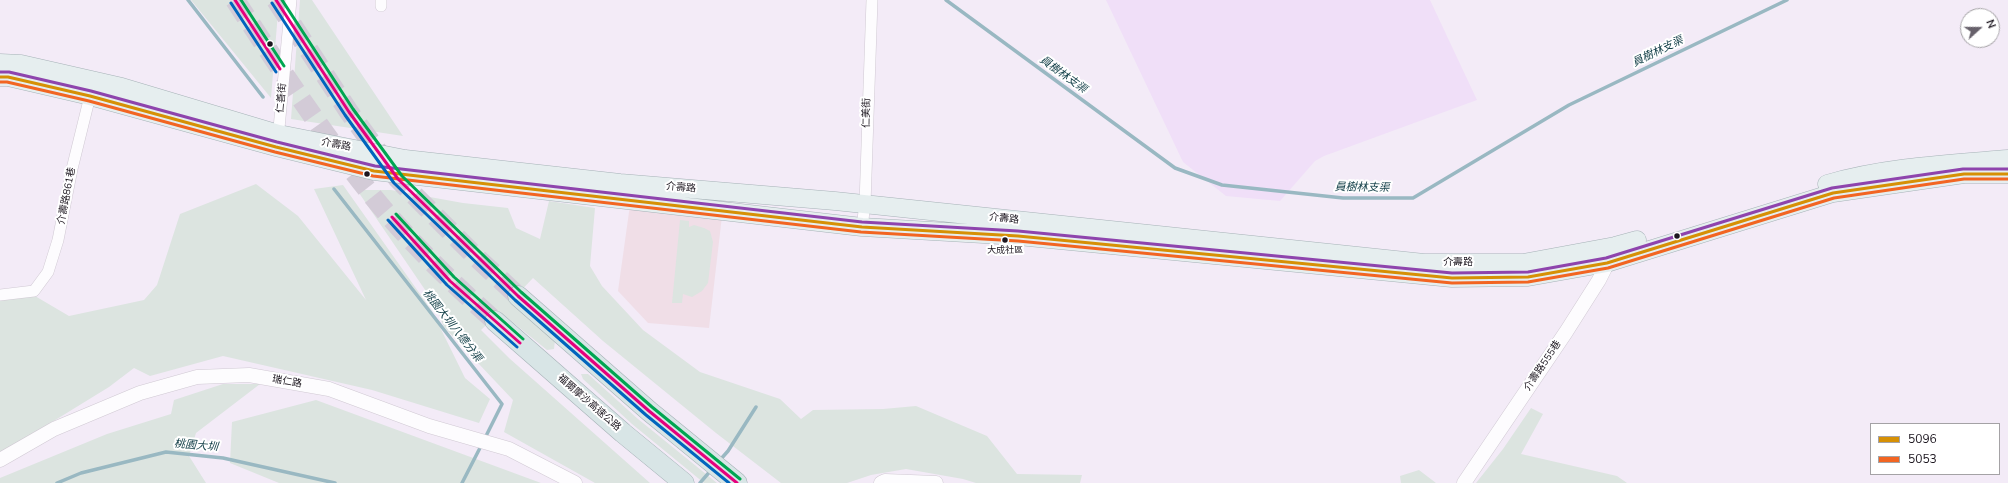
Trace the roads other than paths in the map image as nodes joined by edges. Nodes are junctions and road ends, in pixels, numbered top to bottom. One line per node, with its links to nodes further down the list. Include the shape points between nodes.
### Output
1 (291, 0): 6 (street, 仁善街)
2 (872, 0): 9 (street, 仁美街)
3 (0, 62): 6 (main road, 介壽路, via 21,64 122,87)
4 (0, 77): 5 (main road, 介壽路)
5 (90, 96): 6 (main road, 介壽路); 13 (street, 介壽路861巷, via 58,240 48,272 34,290)
6 (277, 141): 9 (main road, 介壽路, via 405,159 620,183); 10 (main road, 介壽路, via 374,171)
7 (2008, 159): 11 (main road, 介壽路, via 1937,165 1853,177)
8 (2008, 174): 12 (main road, 介壽路, via 1964,174 1833,193)
9 (865, 204): 10 (street, 仁美街); 11 (main road, 介壽路, via 1424,263 1523,263)
10 (862, 226): 12 (main road, 介壽路, via 1018,236 1452,278 1528,276)
11 (1615, 246): 12 (street, 介壽路555巷)
12 (1607, 263): 24 (street, 介壽路555巷, via 1566,332)
13 (0, 294)
14 (518, 296): 16 (highway)
15 (495, 321): 17 (highway, 福爾摩沙高速公路)
16 (577, 348): 17 (highway); 21 (highway)
17 (553, 372): 20 (highway, 福爾摩沙高速公路)
18 (0, 460): 19 (street, 瑞仁路, via 54,429 140,393 196,377 249,375 329,389 429,426 509,449)
19 (575, 483)
20 (684, 483)
21 (737, 483)
22 (881, 483): 23 (street)
23 (936, 483)
24 (1464, 483)

